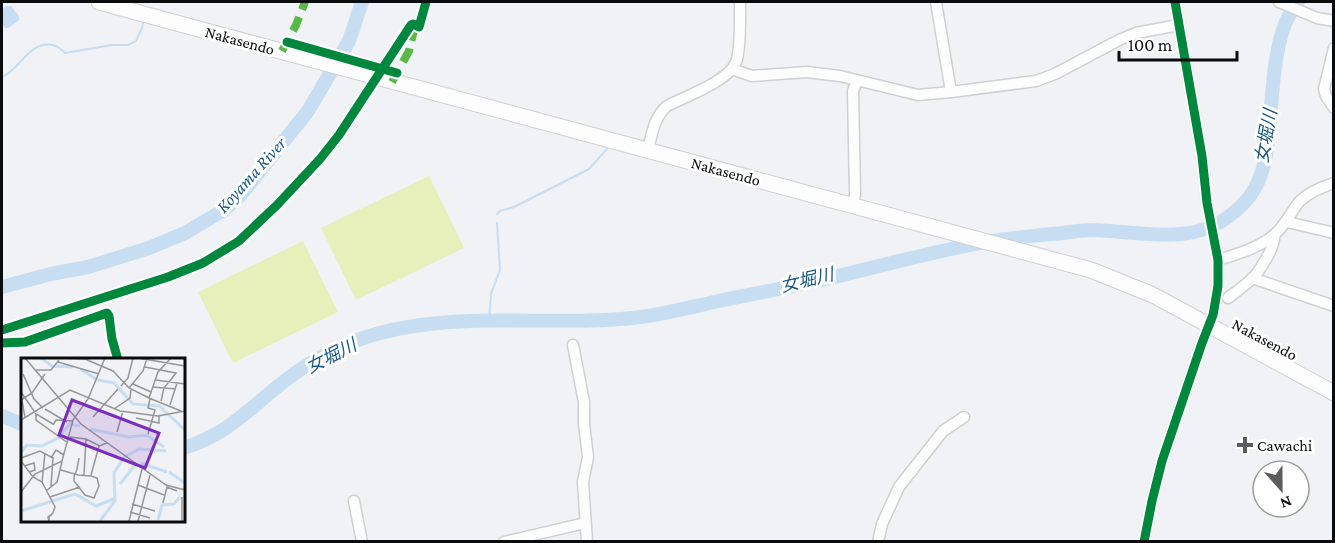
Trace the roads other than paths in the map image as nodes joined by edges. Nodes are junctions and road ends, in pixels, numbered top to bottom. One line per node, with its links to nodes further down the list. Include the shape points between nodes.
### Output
1 (99, 2): 13 (highway, Nakasendo)
2 (740, 2): 9 (street, via 737,59)
3 (936, 2): 11 (street)
4 (1175, 2): 7 (street)
5 (1279, 2): 6 (street)
6 (1334, 21)
7 (1179, 25): 11 (street, via 1127,36 1035,81); 19 (street)
8 (1334, 48): 12 (street, via 1324,89)
9 (732, 69): 10 (street, via 752,76 807,72); 13 (street, via 660,112)
10 (857, 81): 11 (street, via 918,95); 15 (street, via 853,91)
11 (951, 92)
12 (1334, 108)
13 (648, 150): 15 (highway, Nakasendo)
14 (1334, 183): 16 (street, via 1300,202)
15 (853, 206): 23 (highway, Nakasendo, via 1084,268)
16 (1287, 222): 17 (street); 18 (street)
17 (1334, 233)
18 (1274, 235): 19 (street, via 1257,246); 20 (street, via 1274,245)
19 (1218, 260): 23 (street, via 1217,295)
20 (1252, 278): 21 (street); 22 (street)
21 (1228, 298)
22 (1334, 306)
23 (1209, 325): 25 (highway, Nakasendo); 33 (street, via 1162,461)
24 (573, 345): 28 (street, via 583,393 588,457 582,482)
25 (1334, 393)
26 (964, 417): 32 (street, via 943,431 899,487)
27 (354, 501): 29 (street)
28 (585, 523): 30 (street); 31 (street)
29 (362, 542)
30 (504, 542)
31 (587, 542)
32 (878, 542)
33 (1144, 542)

